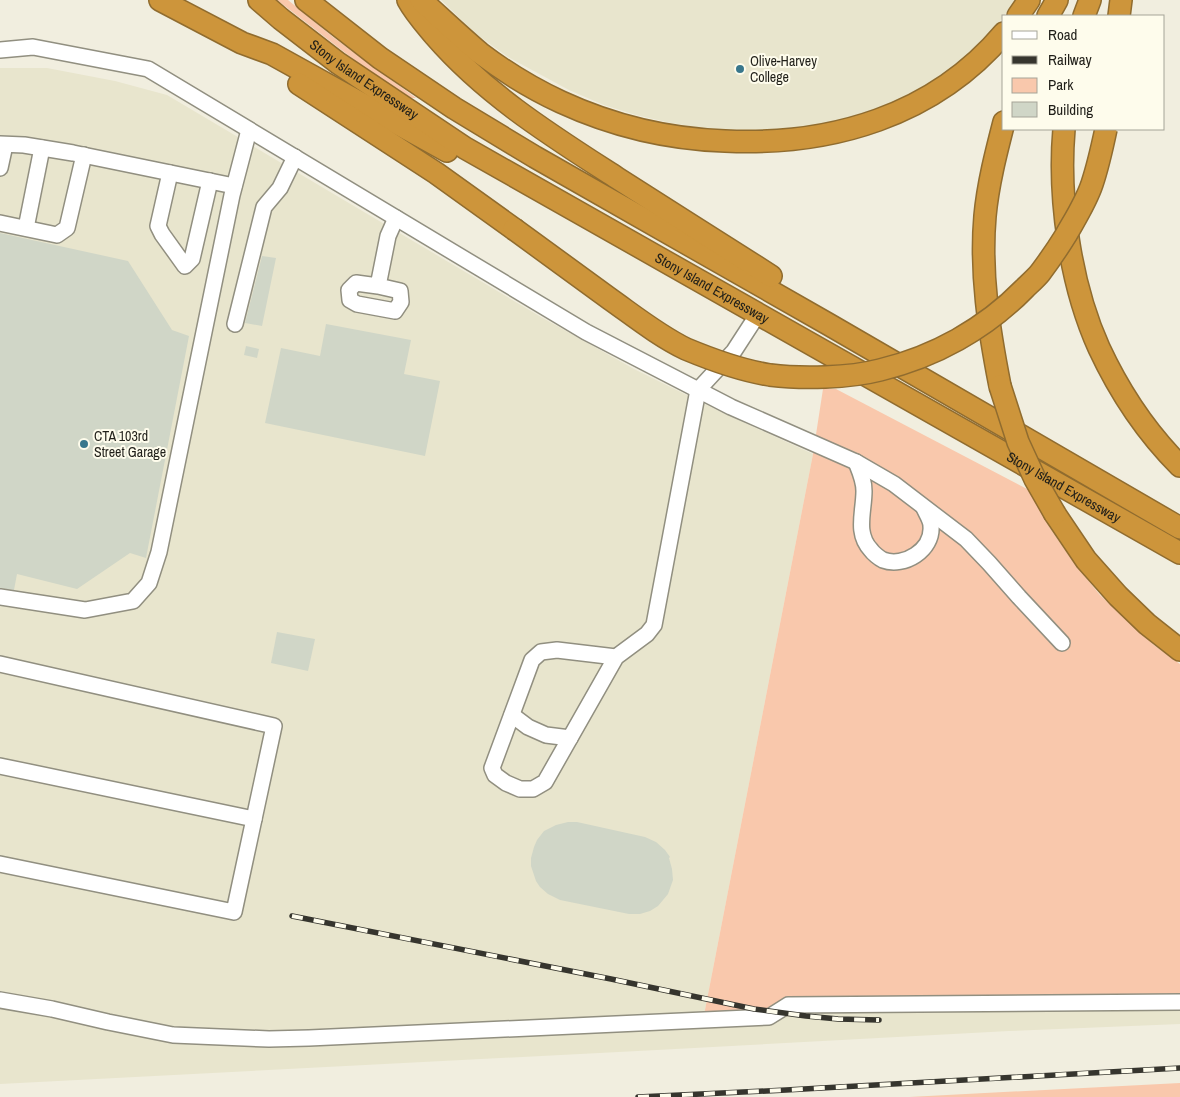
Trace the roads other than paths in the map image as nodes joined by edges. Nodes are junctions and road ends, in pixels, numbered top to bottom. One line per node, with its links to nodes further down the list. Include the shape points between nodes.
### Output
1 (160, 0): 15 (highway)
2 (259, 0): 32 (highway, Stony Island Expressway, via 338,63 442,133)
3 (306, 0): 36 (highway, Stony Island Expressway, via 380,58 454,108)
4 (408, 0): 36 (highway, via 449,52 498,96 545,132 794,291)
5 (421, 0): 14 (highway, via 481,53 510,74 560,102 628,127 718,141 788,141 818,137 880,120 937,91 968,68)
6 (1029, 0): 10 (highway)
7 (1057, 0): 11 (highway)
8 (1090, 0): 12 (highway)
9 (1121, 0): 13 (highway)
10 (1019, 15)
11 (1049, 15)
12 (1084, 15)
13 (1119, 15)
14 (1002, 35)
15 (242, 43): 20 (highway, bridge, via 436,174 661,335 734,366 769,374 846,376 879,371 915,359 974,330 1012,301 1039,274 1060,245 1091,186); 32 (highway, via 272,54 568,218)
16 (0, 50): 18 (lane, via 33,47 148,70)
17 (1002, 129): 45 (highway, bridge, via 985,215 986,305 1000,386 1018,442 1055,514 1086,560 1147,624)
18 (249, 130): 24 (lane); 28 (lane)
19 (1064, 130): 39 (highway, via 1064,206 1076,277 1087,316 1112,375 1149,430)
20 (1106, 130)
21 (2, 144): 22 (lane); 25 (lane)
22 (42, 148): 23 (lane); 31 (lane)
23 (84, 155): 26 (lane); 31 (lane, via 67,228 56,235)
24 (295, 157): 29 (lane); 35 (lane, via 280,188 264,207)
25 (0, 168)
26 (170, 173): 27 (lane); 27 (lane, via 158,226 185,266 192,259)
27 (210, 181): 28 (lane)
28 (234, 186): 43 (lane, via 159,552 149,583 133,601 85,610)
29 (396, 218): 33 (lane, via 388,236); 37 (lane, via 586,332)
30 (0, 223): 31 (lane)
31 (26, 228)
32 (620, 236): 34 (highway, Stony Island Expressway)
33 (378, 286)
34 (758, 314): 37 (lane, via 734,350); 42 (highway, Stony Island Expressway)
35 (235, 324)
36 (828, 324): 41 (highway, Stony Island Expressway)
37 (698, 390): 38 (lane); 46 (lane, via 654,625)
38 (856, 462): 40 (lane); 40 (lane, via 863,478 863,538 870,550 882,560 898,562 911,558 924,548 930,539 931,525)
39 (1180, 466)
40 (923, 506): 44 (lane, via 966,539)
41 (1180, 528)
42 (1179, 551)
43 (0, 597)
44 (1062, 643)
45 (1180, 650)
46 (616, 657): 48 (lane, via 557,650 541,652 532,660); 49 (lane)
47 (0, 664): 51 (lane, via 274,726)
48 (512, 715): 49 (lane, via 546,735); 49 (lane, via 492,768 506,783 520,789 533,789 545,782)
49 (570, 738)
50 (0, 766): 51 (lane)
51 (254, 819): 52 (lane, via 234,912)
52 (0, 864)
53 (0, 1000): 54 (lane, via 173,1035 268,1038 770,1016 788,1005)
54 (1180, 1002)

